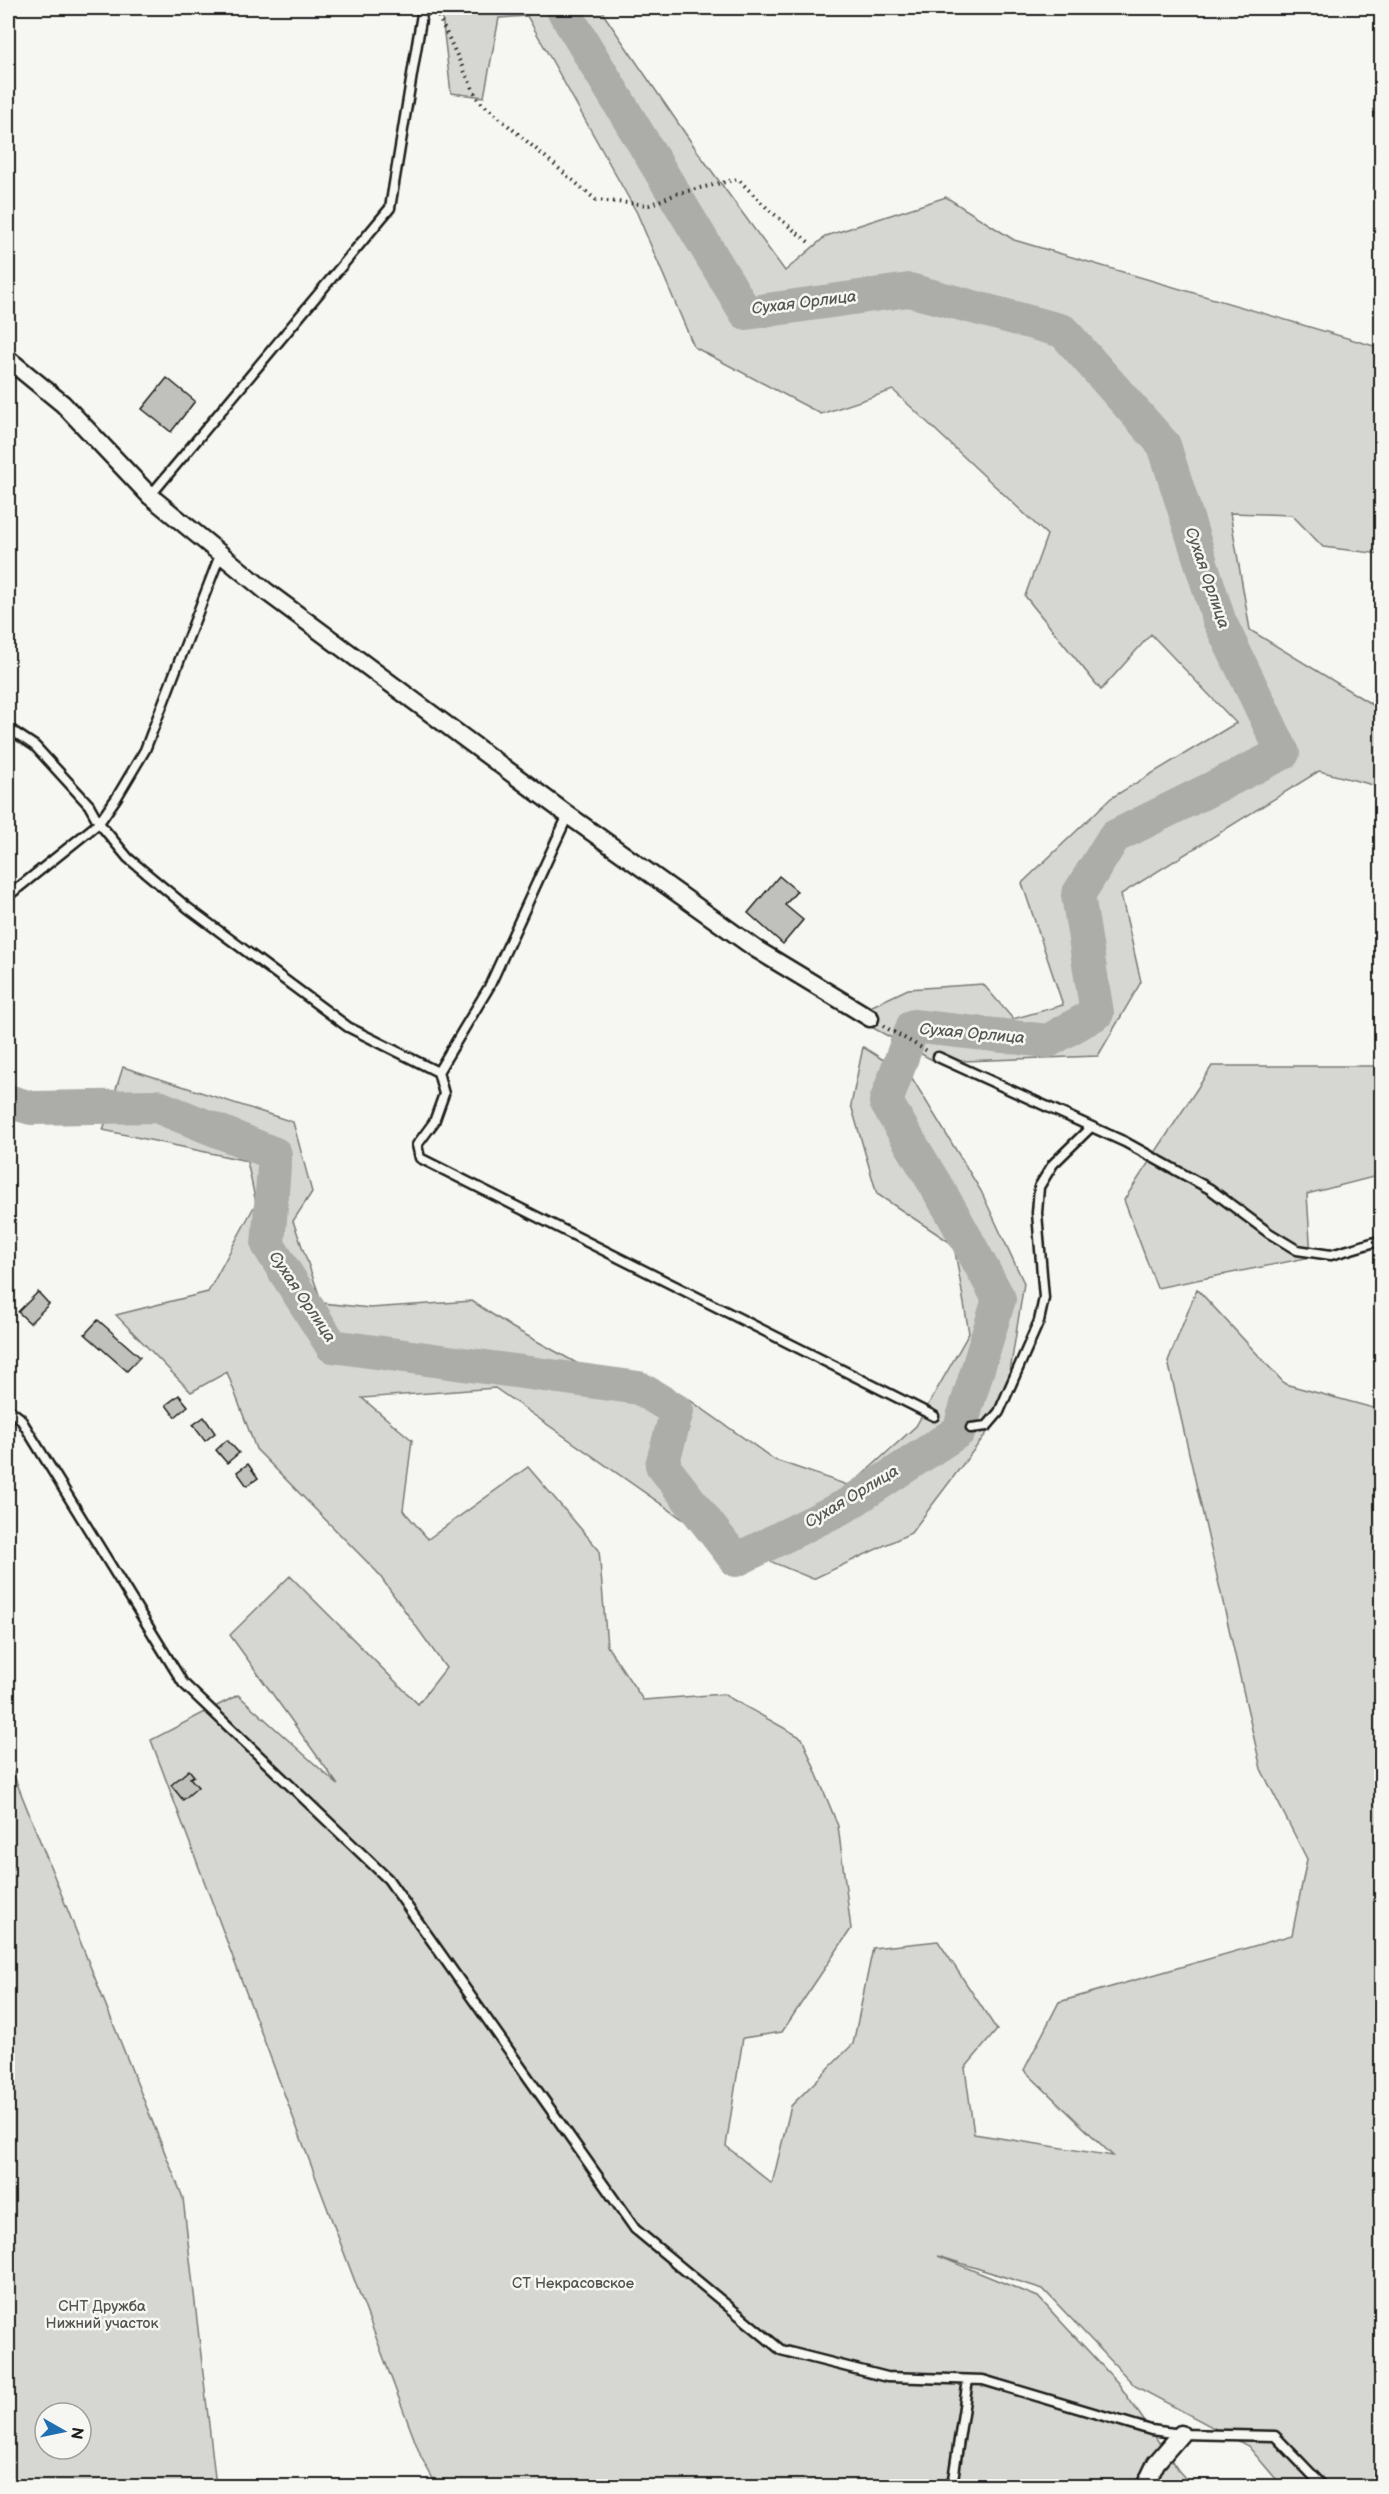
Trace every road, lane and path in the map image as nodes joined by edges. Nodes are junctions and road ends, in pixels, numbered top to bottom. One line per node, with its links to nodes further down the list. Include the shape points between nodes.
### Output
1 (423, 8): 5 (lane, via 390,208)
2 (434, 8): 3 (path, via 478,100 596,200 649,205 668,196 738,179)
3 (811, 244)
4 (8, 358): 5 (street, via 63,404)
5 (150, 496): 6 (street)
6 (220, 555): 8 (street); 9 (lane, via 144,750)
7 (8, 728): 9 (lane, via 34,746 89,805)
8 (568, 815): 11 (street, via 756,949); 13 (lane, via 489,987)
9 (99, 823): 10 (lane); 13 (lane, via 128,858 188,908 348,1027)
10 (8, 896)
11 (870, 1018): 12 (path)
12 (938, 1057): 14 (lane)
13 (438, 1072): 17 (lane, via 444,1094 434,1122 417,1145 420,1158)
14 (1091, 1127): 15 (lane, via 1210,1189 1297,1250 1331,1255); 18 (lane, via 1053,1164 1039,1187 1037,1213 1044,1298 1039,1321 999,1412 987,1426)
15 (1382, 1240)
16 (8, 1409): 19 (lane, via 20,1418 183,1683 388,1879 635,2229 781,2350 887,2377)
17 (934, 1416)
18 (971, 1428)
19 (968, 2380): 20 (lane, via 983,2380 1151,2430); 21 (lane)
20 (1181, 2434): 22 (street, via 1156,2463); 23 (lane, via 1275,2436)
21 (951, 2487)
22 (1145, 2487)
23 (1323, 2487)

